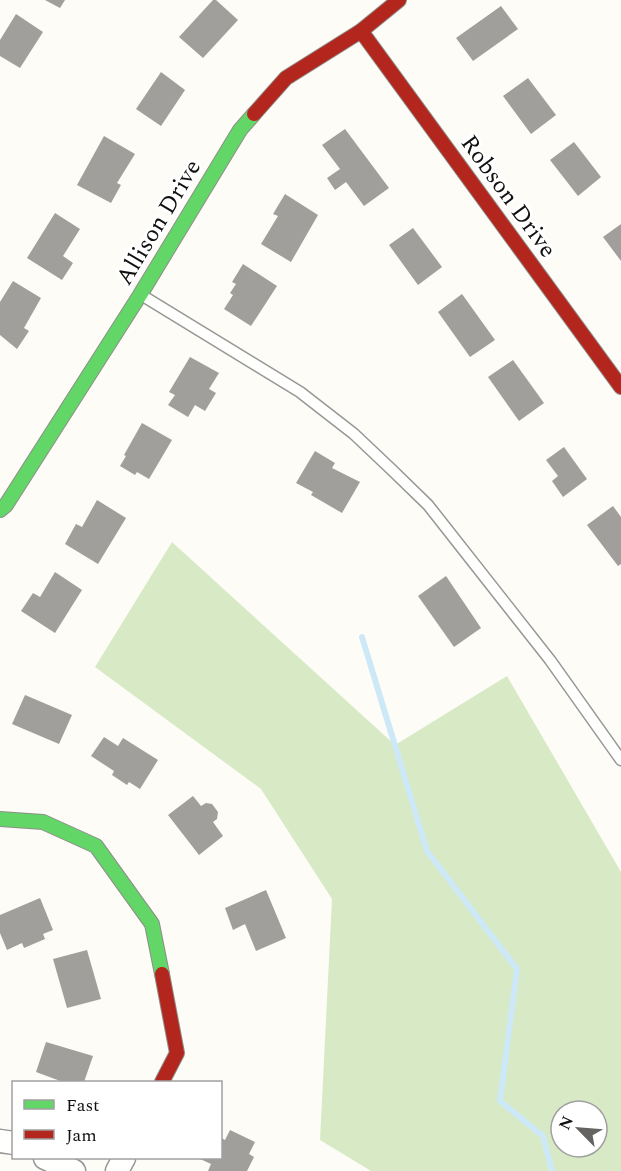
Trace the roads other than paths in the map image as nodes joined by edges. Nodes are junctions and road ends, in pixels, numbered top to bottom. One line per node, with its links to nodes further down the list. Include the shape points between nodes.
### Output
1 (399, 0): 2 (street, Allison Drive)
2 (361, 32): 3 (street, Allison Drive, via 286,78 240,130); 4 (street, Robson Drive)
3 (140, 295): 5 (street, Allison Drive); 6 (lane, via 300,392 392,470 428,505 550,660)
4 (621, 387)
5 (0, 510)
6 (621, 760)
7 (0, 819): 8 (street, via 43,822 96,846 152,924 177,1053)
8 (163, 1081)
9 (47, 1159): 10 (street)
10 (74, 1171)

